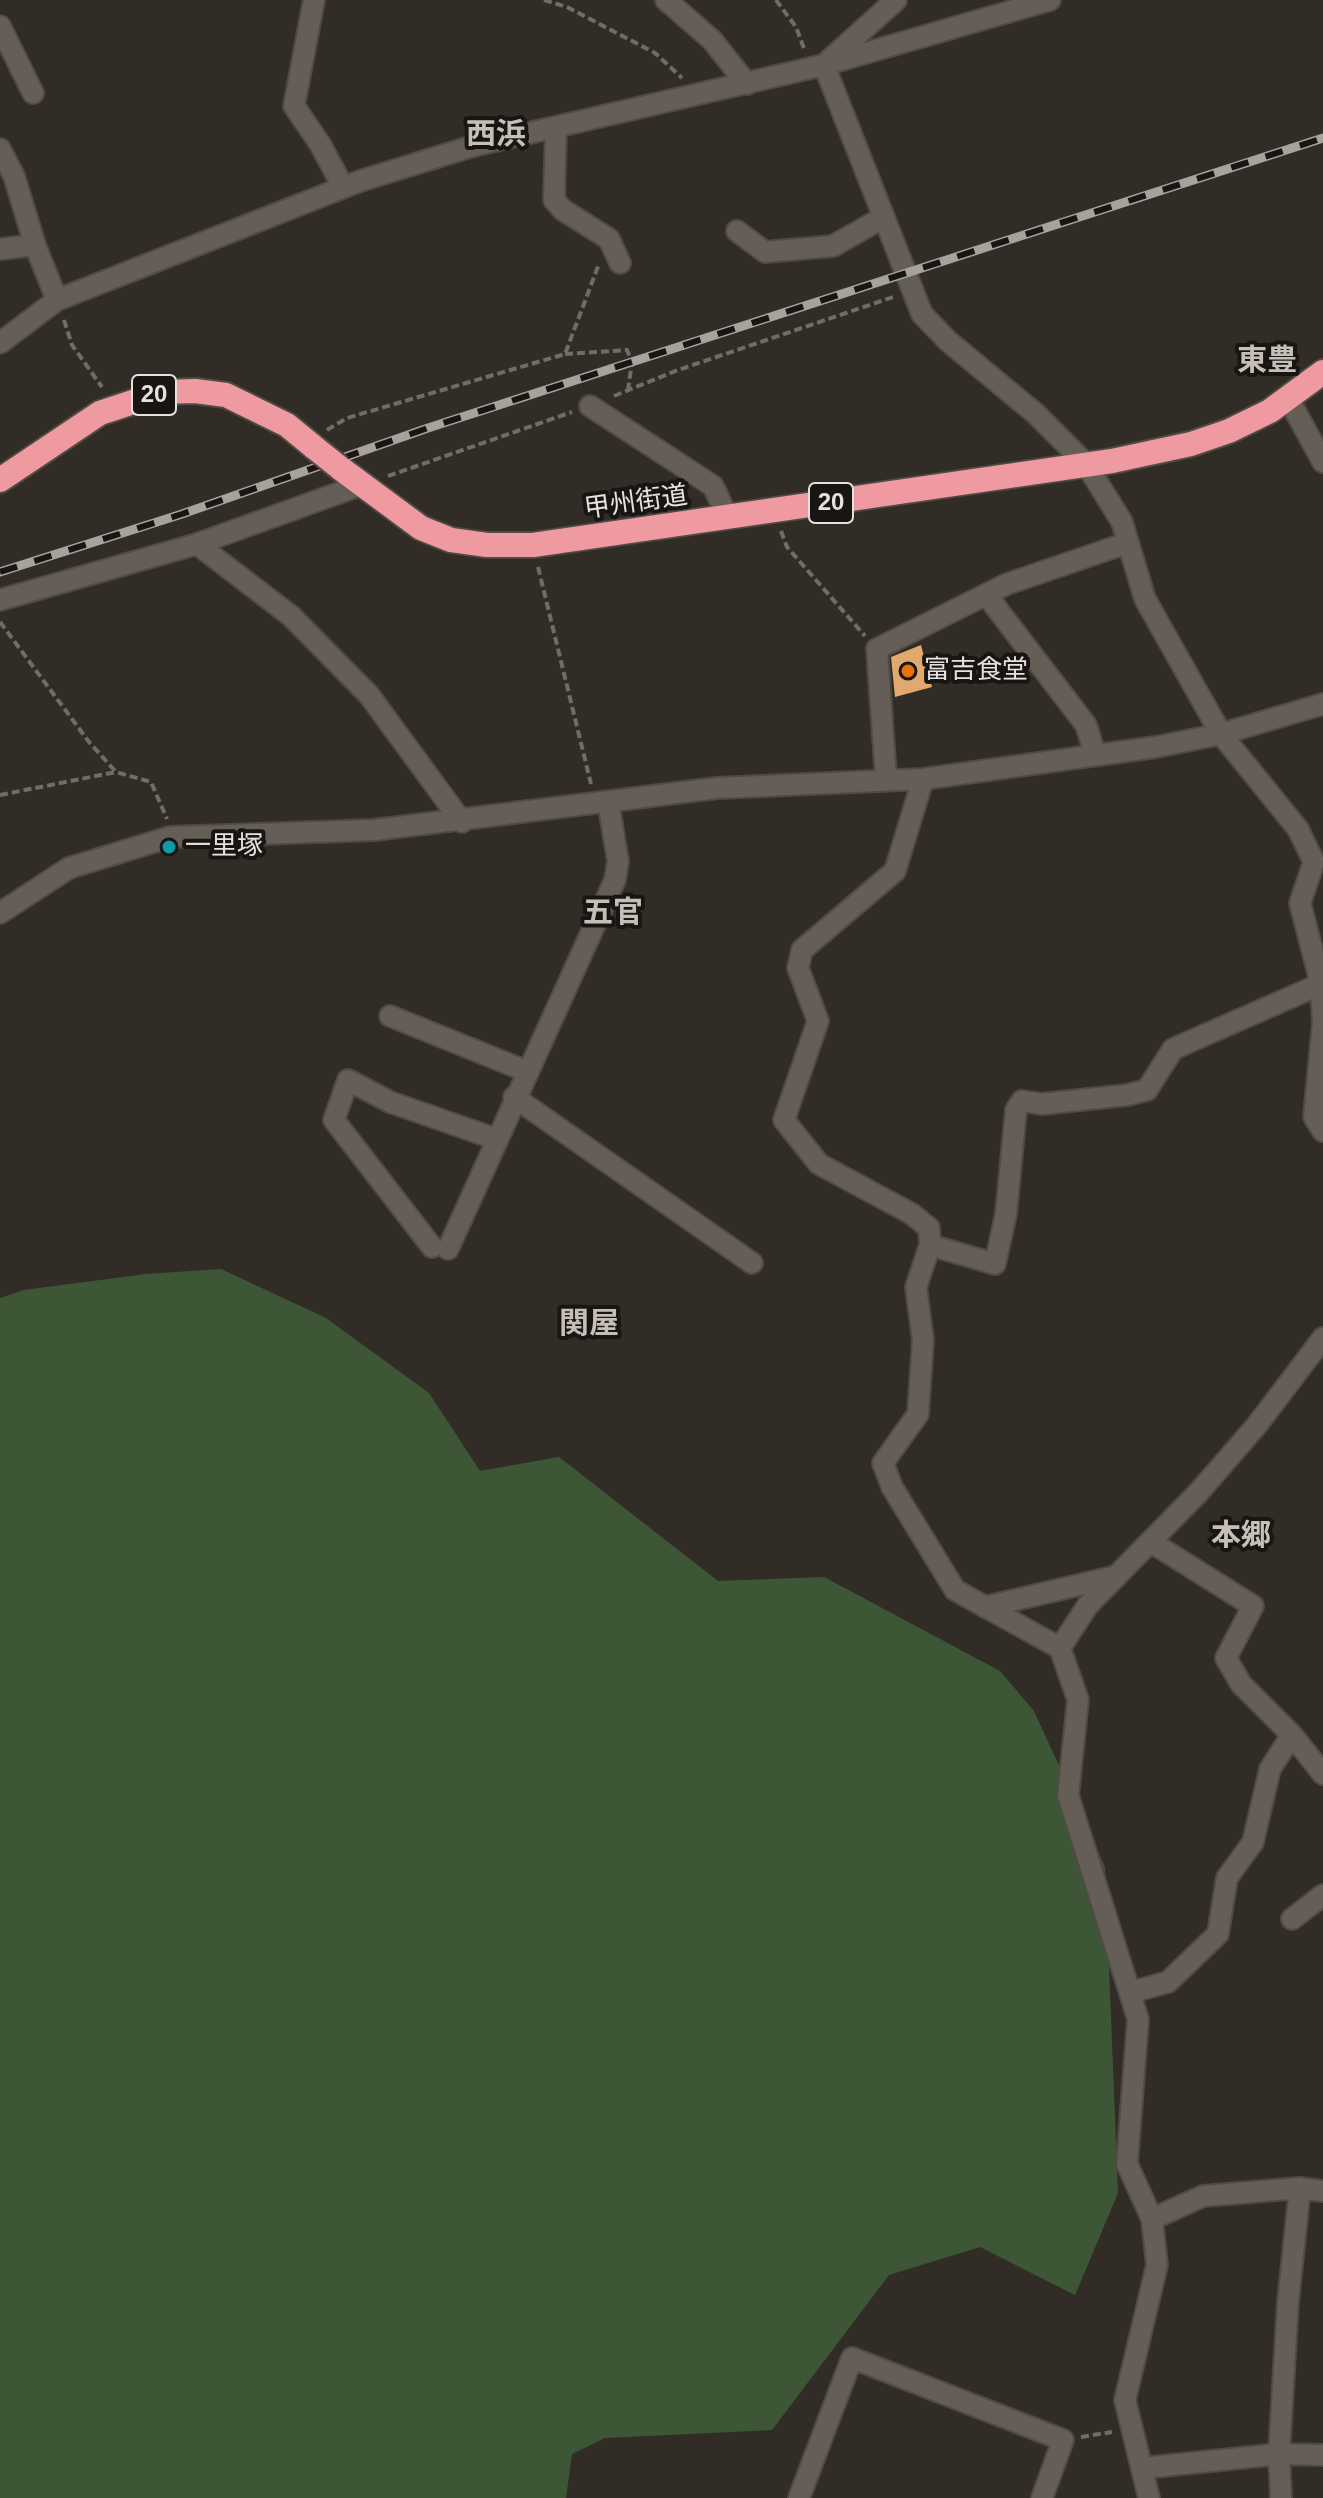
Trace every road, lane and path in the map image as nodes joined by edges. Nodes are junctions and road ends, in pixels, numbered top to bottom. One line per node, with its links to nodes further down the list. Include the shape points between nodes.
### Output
1 (314, 0): 14 (street, via 294,106)
2 (544, 0): 11 (path, via 655,53 676,69)
3 (666, 0): 9 (street, via 712,40)
4 (776, 0): 8 (path)
5 (896, 0): 8 (street)
6 (1050, 0): 8 (street)
7 (0, 26): 10 (street)
8 (817, 67): 9 (street); 15 (street)
9 (747, 84): 11 (street)
10 (33, 93)
11 (695, 96): 12 (street)
12 (556, 127): 14 (street, via 473,146); 17 (street, via 554,200)
13 (0, 149): 18 (street)
14 (343, 187): 22 (street)
15 (884, 217): 16 (street, via 833,246 765,252); 21 (street)
16 (737, 231)
17 (609, 239): 20 (street); 24 (path)
18 (35, 245): 19 (street); 22 (street)
19 (0, 249)
20 (620, 263)
21 (914, 292): 26 (path, via 875,300); 32 (street, via 922,314 948,341 1036,414)
22 (57, 300): 23 (street); 27 (path, via 72,345 103,387)
23 (0, 343)
24 (565, 354): 26 (path, via 627,350 632,362); 30 (path, via 347,418 330,426)
25 (1323, 372): 28 (highway, 甲州街道 / 20)
26 (628, 390): 29 (path)
27 (92, 397)
28 (1288, 398): 31 (street); 32 (highway, 甲州街道 / 20, via 1204,440)
29 (590, 406): 34 (path); 36 (street, via 713,486)
30 (315, 448): 33 (highway, 甲州街道 / 20, via 287,425 226,395 163,392 100,413); 34 (highway, 甲州街道 / 20, bridge)
31 (1323, 462)
32 (1086, 464): 35 (highway, 甲州街道 / 20); 37 (street, via 1122,522)
33 (0, 480)
34 (361, 485): 38 (street); 39 (highway, 甲州街道 / 20, via 408,521 451,540)
35 (775, 512): 36 (highway, 甲州街道 / 20); 43 (path, via 787,547)
36 (728, 518): 39 (highway, 甲州街道 / 20)
37 (1127, 543): 40 (street, via 1007,584); 45 (street, via 1145,599)
38 (197, 544): 41 (street); 52 (street, via 291,616 369,695)
39 (533, 545): 51 (path)
40 (988, 597): 43 (street); 46 (street, via 1086,725)
41 (0, 600)
42 (0, 622): 47 (path)
43 (877, 649): 48 (street)
44 (1323, 704): 45 (street)
45 (1221, 734): 46 (street); 55 (street, via 1298,829 1314,862 1300,903)
46 (1095, 754): 49 (street)
47 (116, 772): 50 (path); 53 (path, via 151,782 164,805)
48 (886, 778): 49 (street); 51 (street)
49 (923, 779): 61 (street, via 895,871 802,950 798,968 818,1021 784,1120 819,1164 929,1228)
50 (0, 795)
51 (601, 801): 52 (street); 57 (street, via 618,861 615,880)
52 (462, 822): 53 (street)
53 (170, 837): 54 (street, via 69,868)
54 (0, 913)
55 (1321, 984): 59 (street, via 1323,1023 1314,1117); 61 (street, via 1173,1049 1147,1090 1042,1104 1022,1101 1016,1110 1006,1214 995,1264)
56 (390, 1016): 57 (street)
57 (526, 1071): 58 (street)
58 (514, 1097): 60 (street); 62 (street)
59 (1323, 1131)
60 (496, 1139): 60 (street, via 440,1248 334,1120 348,1080 390,1102)
61 (930, 1245): 66 (street, via 916,1287 923,1340 918,1414 883,1463 939,1569 955,1590)
62 (752, 1263)
63 (1323, 1338): 64 (street, via 1257,1425)
64 (1151, 1542): 65 (street); 68 (street, via 1253,1606 1226,1658 1241,1684)
65 (1117, 1576): 66 (street); 67 (street, via 1088,1605)
66 (985, 1607): 67 (street)
67 (1060, 1648): 72 (street, via 1078,1700 1068,1795)
68 (1292, 1735): 69 (street); 72 (street, via 1270,1769 1253,1842 1227,1878 1218,1934 1168,1982)
69 (1323, 1774)
70 (1323, 1895): 71 (street)
71 (1292, 1919)
72 (1132, 1992): 75 (street, via 1138,2019 1127,2164)
73 (1300, 2188): 74 (street); 75 (street, via 1203,2196); 78 (street)
74 (1323, 2191)
75 (1152, 2219): 76 (street, via 1157,2265 1125,2400)
76 (1130, 2429): 77 (path); 80 (street)
77 (1063, 2440): 81 (street, via 852,2358); 82 (street)
78 (1279, 2454): 79 (street); 80 (street); 84 (street)
79 (1323, 2455)
80 (1143, 2468): 83 (street)
81 (799, 2498)
82 (1042, 2498)
83 (1149, 2498)
84 (1281, 2498)

